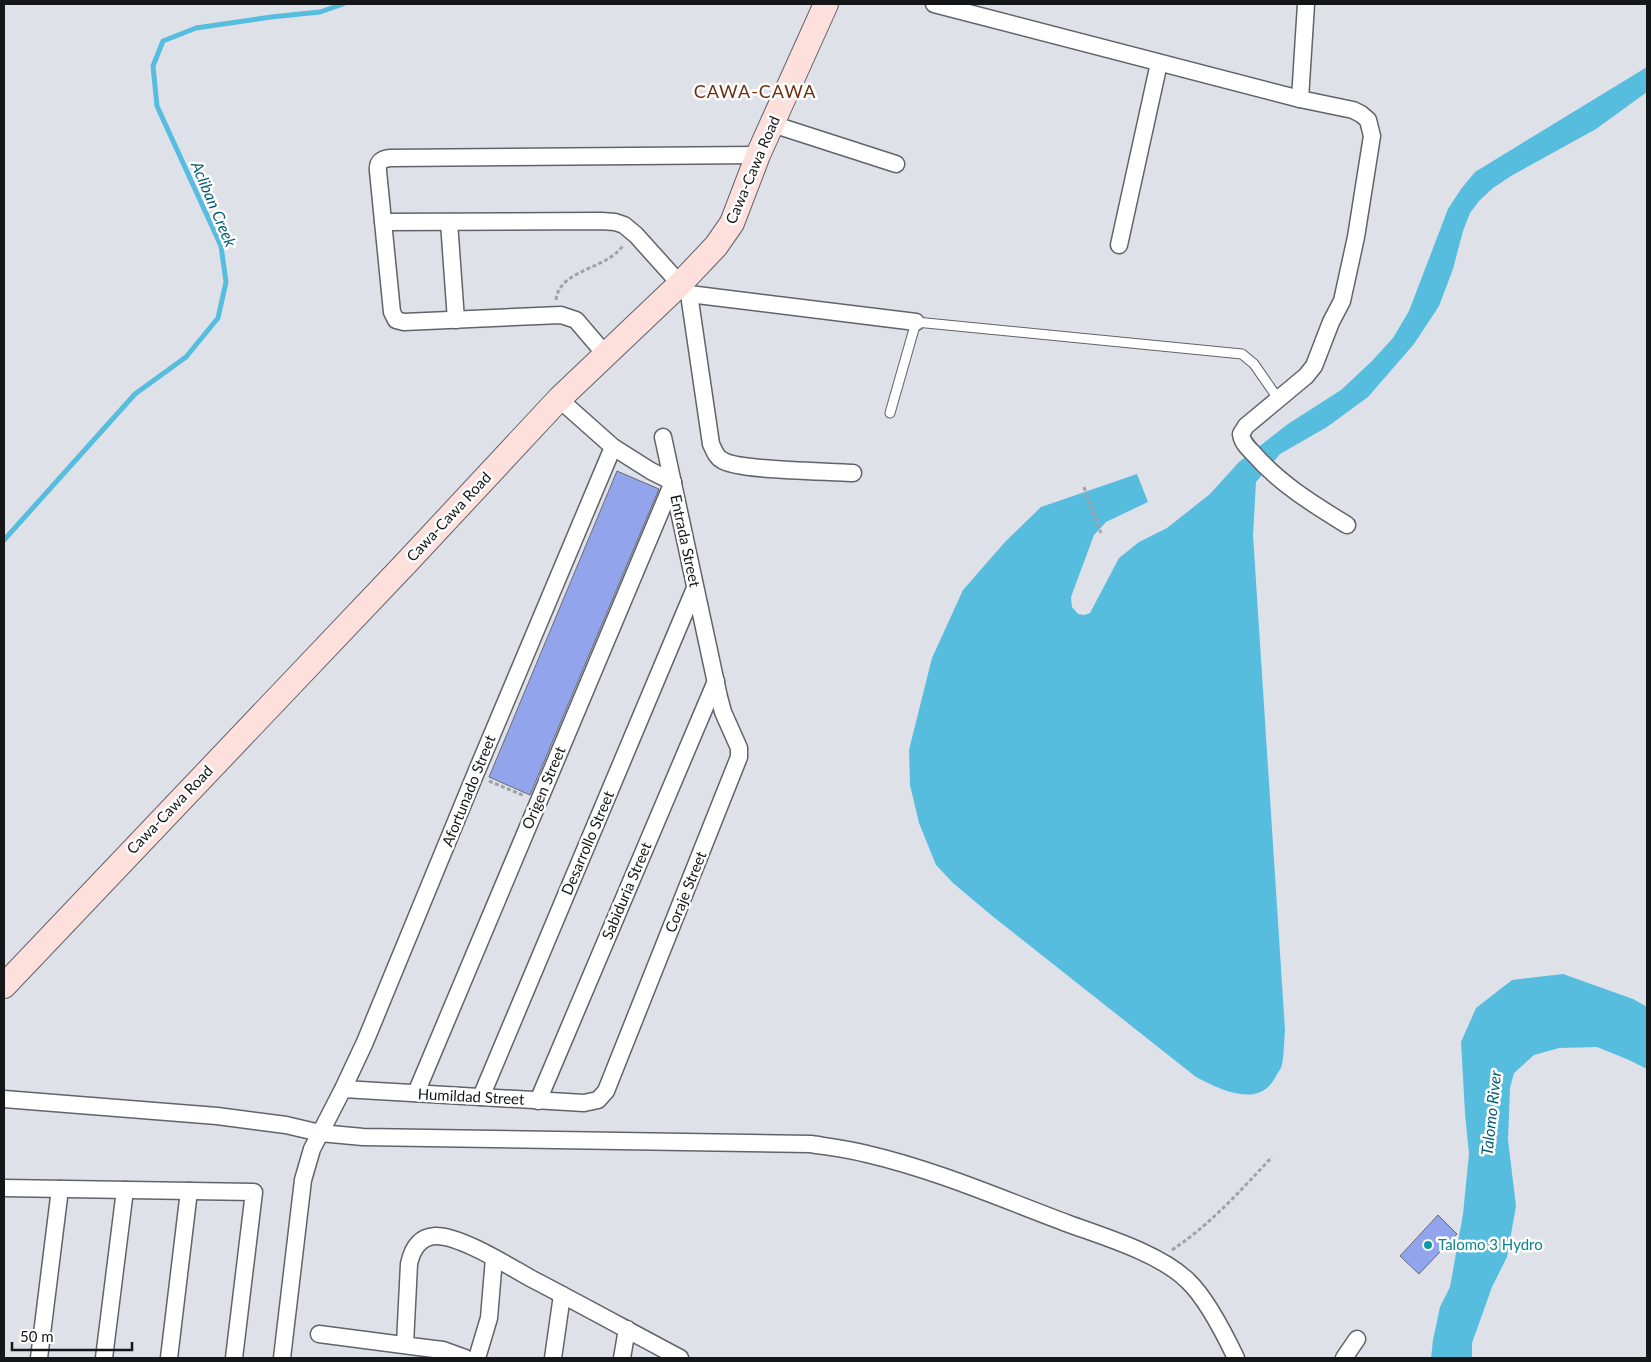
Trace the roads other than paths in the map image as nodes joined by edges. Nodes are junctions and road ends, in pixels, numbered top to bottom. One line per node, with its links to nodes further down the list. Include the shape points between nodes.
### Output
1 (826, 4): 6 (street, Cawa-Cawa Road)
2 (934, 4): 4 (street)
3 (1306, 4): 5 (street)
4 (1158, 63): 5 (street); 11 (street)
5 (1300, 99): 17 (street, via 1354,110 1368,120 1372,136 1342,301 1314,366)
6 (772, 124): 7 (street, Cawa-Cawa Road); 8 (street)
7 (758, 155): 9 (street, via 390,158 378,165); 12 (street, Cawa-Cawa Road, via 732,223)
8 (896, 164)
9 (383, 222): 10 (street); 13 (street, via 392,312 396,320)
10 (449, 222): 12 (street, via 615,222 636,235); 13 (street)
11 (1119, 245)
12 (684, 289): 14 (street); 15 (street, Cawa-Cawa Road); 21 (street, via 711,444 722,461 740,466)
13 (456, 320): 15 (street, via 568,316 576,320)
14 (916, 322): 17 (lane, via 1242,354 1254,364); 18 (lane)
15 (605, 354): 16 (street, Cawa-Cawa Road)
16 (558, 399): 20 (street, Entrada Street); 26 (street, Cawa-Cawa Road)
17 (1279, 400): 23 (street, via 1242,430 1241,438 1269,471)
18 (890, 413)
19 (663, 437): 22 (street)
20 (613, 447): 22 (street, Entrada Street); 27 (street, Afortunado Street)
21 (853, 473)
22 (673, 482): 24 (street, Entrada Street); 28 (street, Origen Street)
23 (1347, 526)
24 (695, 588): 25 (street, Entrada Street); 29 (street, Desarrollo Street)
25 (716, 681): 31 (street, Coraje Street, via 723,712 739,748 739,757 606,1091); 32 (street, Sabiduria Street)
26 (4, 986)
27 (344, 1089): 28 (street, Humildad Street); 33 (street, Afortunado Street)
28 (416, 1093): 29 (street, Humildad Street)
29 (481, 1097): 32 (street, Humildad Street)
30 (4, 1098): 33 (street, via 234,1118)
31 (598, 1100): 32 (street, Humildad Street, via 584,1104)
32 (538, 1101)
33 (320, 1132): 48 (street, Afortunado Street, via 303,1180); 54 (street, via 363,1137 811,1144 867,1154 917,1168 1092,1232 1171,1266 1205,1301)
34 (4, 1188): 35 (street)
35 (60, 1189): 36 (street); 44 (street)
36 (125, 1190): 37 (street); 45 (street)
37 (190, 1191): 46 (street); 47 (street, via 254,1192)
38 (494, 1258): 39 (street); 43 (street, via 444,1237 434,1236 417,1244 409,1264); 50 (street, via 489,1318)
39 (562, 1295): 40 (street); 51 (street)
40 (627, 1330): 52 (street); 53 (street)
41 (319, 1334): 43 (street)
42 (1358, 1339): 55 (street)
43 (405, 1344): 49 (street, via 443,1350)
44 (39, 1358)
45 (104, 1358)
46 (169, 1358)
47 (234, 1358)
48 (282, 1358)
49 (465, 1358)
50 (477, 1358)
51 (553, 1358)
52 (622, 1358)
53 (680, 1358)
54 (1236, 1358)
55 (1344, 1358)

